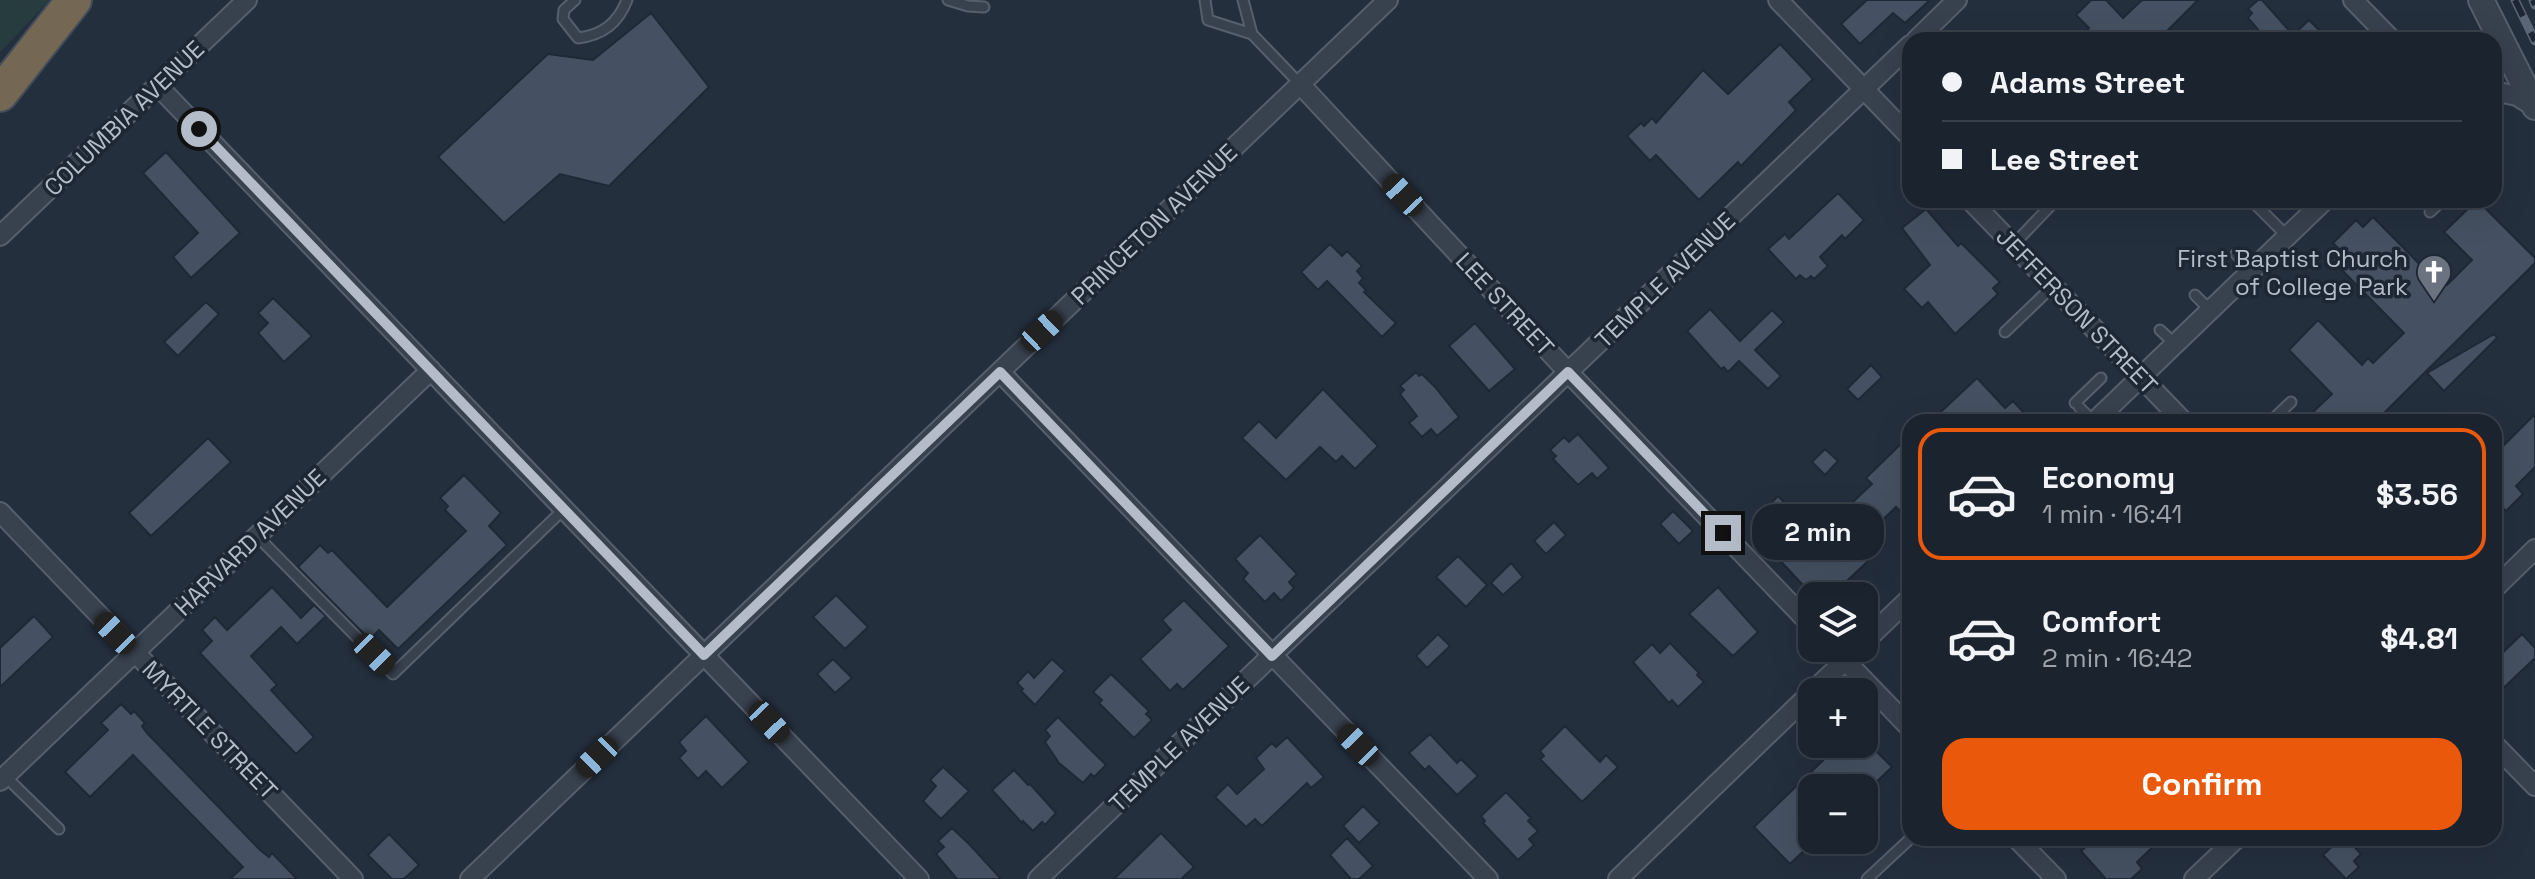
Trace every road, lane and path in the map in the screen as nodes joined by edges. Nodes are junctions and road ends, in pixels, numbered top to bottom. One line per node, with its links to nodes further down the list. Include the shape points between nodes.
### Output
1 (74, 0): 24 (highway)
2 (247, 0): 21 (street, COLUMBIA AVENUE)
3 (575, 0): 4 (lane, via 563,19 578,38 596,36 616,22)
4 (627, 0)
5 (948, 0): 13 (lane)
6 (1205, 0): 17 (lane, via 1208,20)
7 (1243, 0): 17 (lane)
8 (1388, 0): 20 (street, PRINCETON AVENUE)
9 (1778, 0): 22 (street)
10 (1957, 0): 14 (street)
11 (2353, 0): 15 (street)
12 (2481, 0): 16 (street)
13 (984, 7)
14 (1924, 32)
15 (2384, 32)
16 (2493, 32)
17 (1252, 34): 20 (lane)
18 (2502, 49): 25 (street)
19 (1902, 53): 22 (street, TEMPLE AVENUE)
20 (1300, 84): 45 (street, PRINCETON AVENUE); 46 (street, LEE STREET)
21 (157, 85): 33 (street, COLUMBIA AVENUE); 44 (street)
22 (1864, 89): 26 (street); 46 (street, TEMPLE AVENUE)
23 (2502, 93): 25 (street)
24 (0, 94)
25 (2535, 107)
26 (1902, 129)
27 (1978, 208): 35 (street, JEFFERSON STREET)
28 (2048, 208): 35 (lane)
29 (2259, 208): 34 (lane)
30 (2317, 208): 34 (street)
31 (2434, 208): 32 (lane)
32 (2430, 212)
33 (0, 236)
34 (2287, 236): 37 (street)
35 (2013, 245): 38 (street, JEFFERSON STREET)
36 (2236, 254): 37 (lane)
37 (2252, 270): 40 (street)
38 (2053, 286): 42 (lane); 47 (street, JEFFERSON STREET)
39 (2195, 295): 40 (lane)
40 (2210, 310): 43 (street)
41 (2160, 330): 43 (lane)
42 (2005, 332)
43 (2175, 344): 47 (street)
44 (431, 370): 54 (street); 56 (street, HARVARD AVENUE)
45 (1000, 372): 63 (street, PRINCETON AVENUE); 64 (street)
46 (1568, 372): 60 (street, LEE STREET); 64 (street, TEMPLE AVENUE)
47 (2140, 377): 51 (street); 52 (street, JEFFERSON STREET)
48 (2101, 378): 50 (lane, via 2077,405)
49 (2291, 402): 53 (lane)
50 (2086, 414)
51 (2102, 414)
52 (2176, 414)
53 (2278, 414)
54 (564, 509): 56 (lane, via 393,674); 63 (street)
55 (0, 512): 62 (street, MYRTLE STREET)
56 (257, 536): 62 (street, HARVARD AVENUE)
57 (2535, 549): 58 (street)
58 (2502, 581)
59 (1902, 606): 61 (street)
60 (1798, 611)
61 (1878, 629)
62 (135, 653): 71 (street, HARVARD AVENUE); 77 (street, MYRTLE STREET)
63 (704, 655): 78 (street, PRINCETON AVENUE); 79 (street)
64 (1272, 656): 80 (street, TEMPLE AVENUE); 81 (street)
65 (1838, 662): 67 (street)
66 (1854, 662): 69 (street)
67 (1824, 678)
68 (1798, 705): 82 (street)
69 (1902, 718)
70 (2502, 752): 72 (street)
71 (3, 779): 73 (lane)
72 (2535, 786)
73 (59, 829)
74 (1902, 846): 83 (lane)
75 (2024, 846): 84 (street)
76 (2229, 846): 85 (street)
77 (353, 879)
78 (470, 879)
79 (919, 879)
80 (1038, 879)
81 (1488, 879)
82 (1618, 879)
83 (1867, 879)
84 (2056, 879)
85 (2194, 879)

